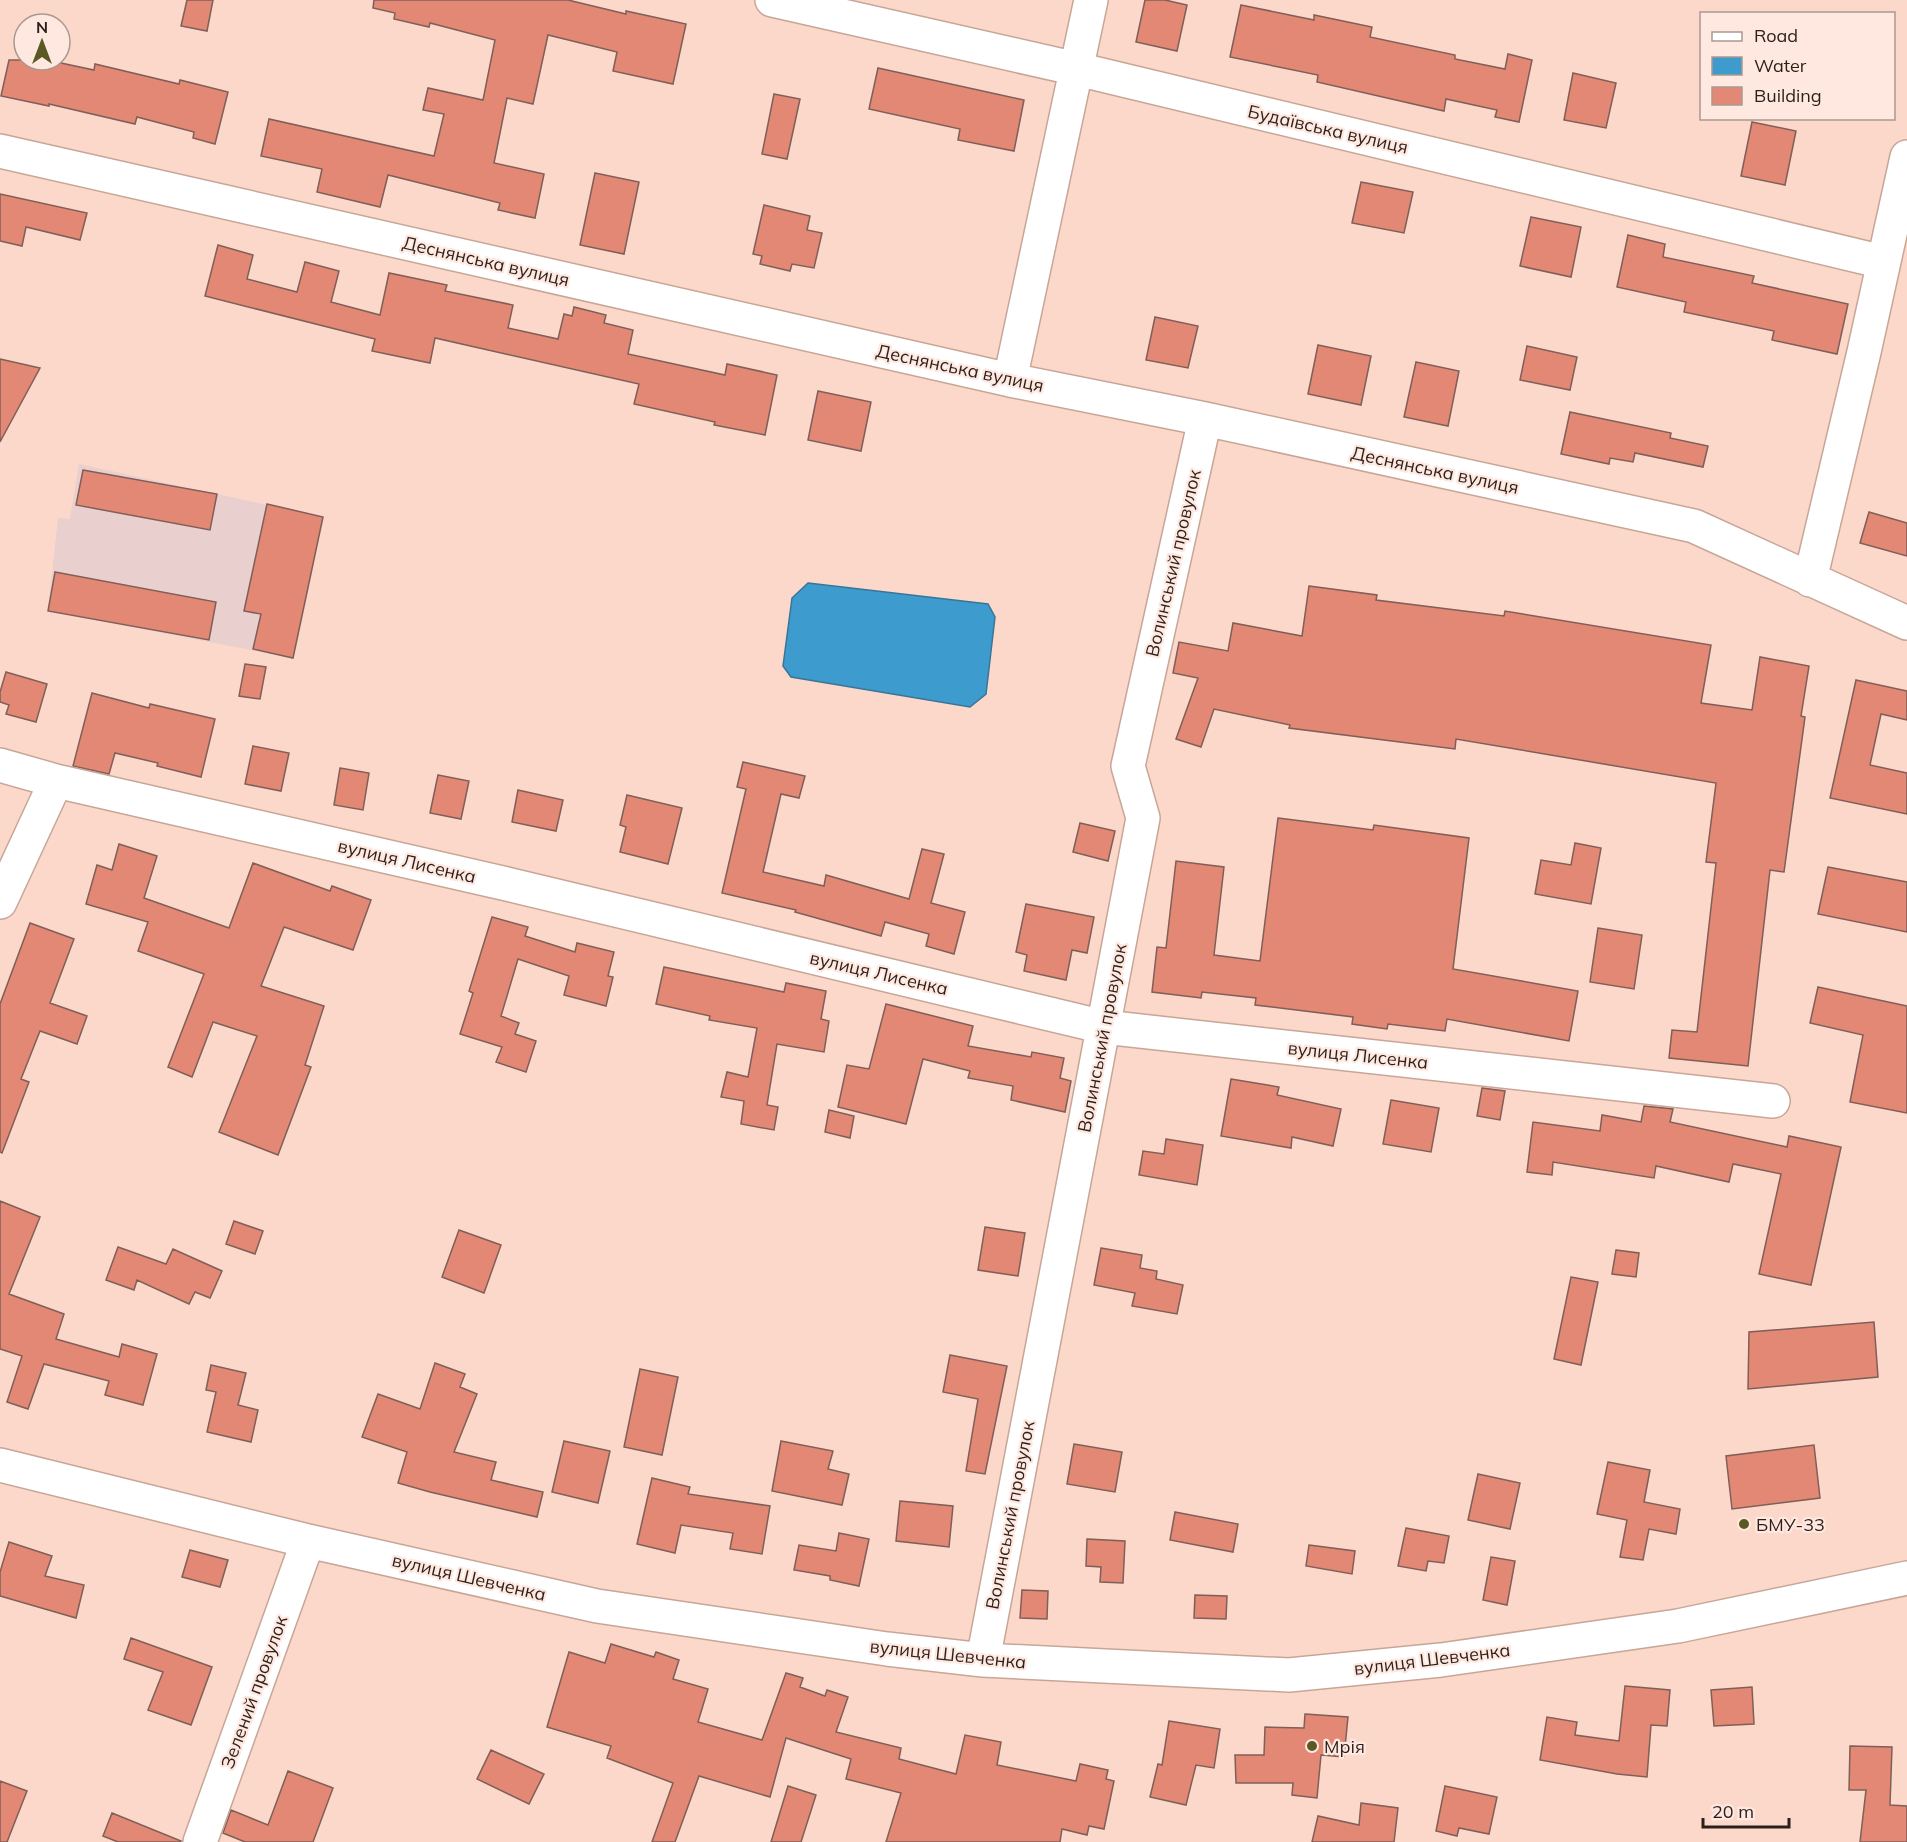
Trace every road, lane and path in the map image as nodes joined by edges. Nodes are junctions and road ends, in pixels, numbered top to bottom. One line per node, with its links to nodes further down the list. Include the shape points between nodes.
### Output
1 (772, 0): 3 (street, Будаївська вулиця)
2 (1091, 0): 3 (street)
3 (1077, 69): 6 (street, Будаївська вулиця); 7 (street)
4 (0, 151): 7 (street, Деснянська вулиця)
5 (1907, 157): 6 (street)
6 (1883, 262): 9 (street)
7 (1010, 380): 8 (street, Деснянська вулиця)
8 (1205, 419): 9 (street, Деснянська вулиця, via 1694,526); 14 (street, Волинський провулок, via 1128,766 1143,818)
9 (1810, 580): 10 (street, Деснянська вулиця)
10 (1907, 623)
11 (0, 765): 12 (street, вулиця Лисенка)
12 (56, 781): 13 (street); 14 (street, вулиця Лисенка)
13 (0, 902)
14 (1104, 1027): 15 (street, вулиця Лисенка); 19 (street, Волинський провулок)
15 (1773, 1101)
16 (0, 1465): 17 (street, вулиця Шевченка)
17 (309, 1541): 19 (street, вулиця Шевченка, via 597,1606 887,1649); 20 (street, Зелений провулок)
18 (1907, 1578): 19 (street, вулиця Шевченка, via 1678,1626 1441,1660 1289,1675)
19 (983, 1659)
20 (200, 1842)

